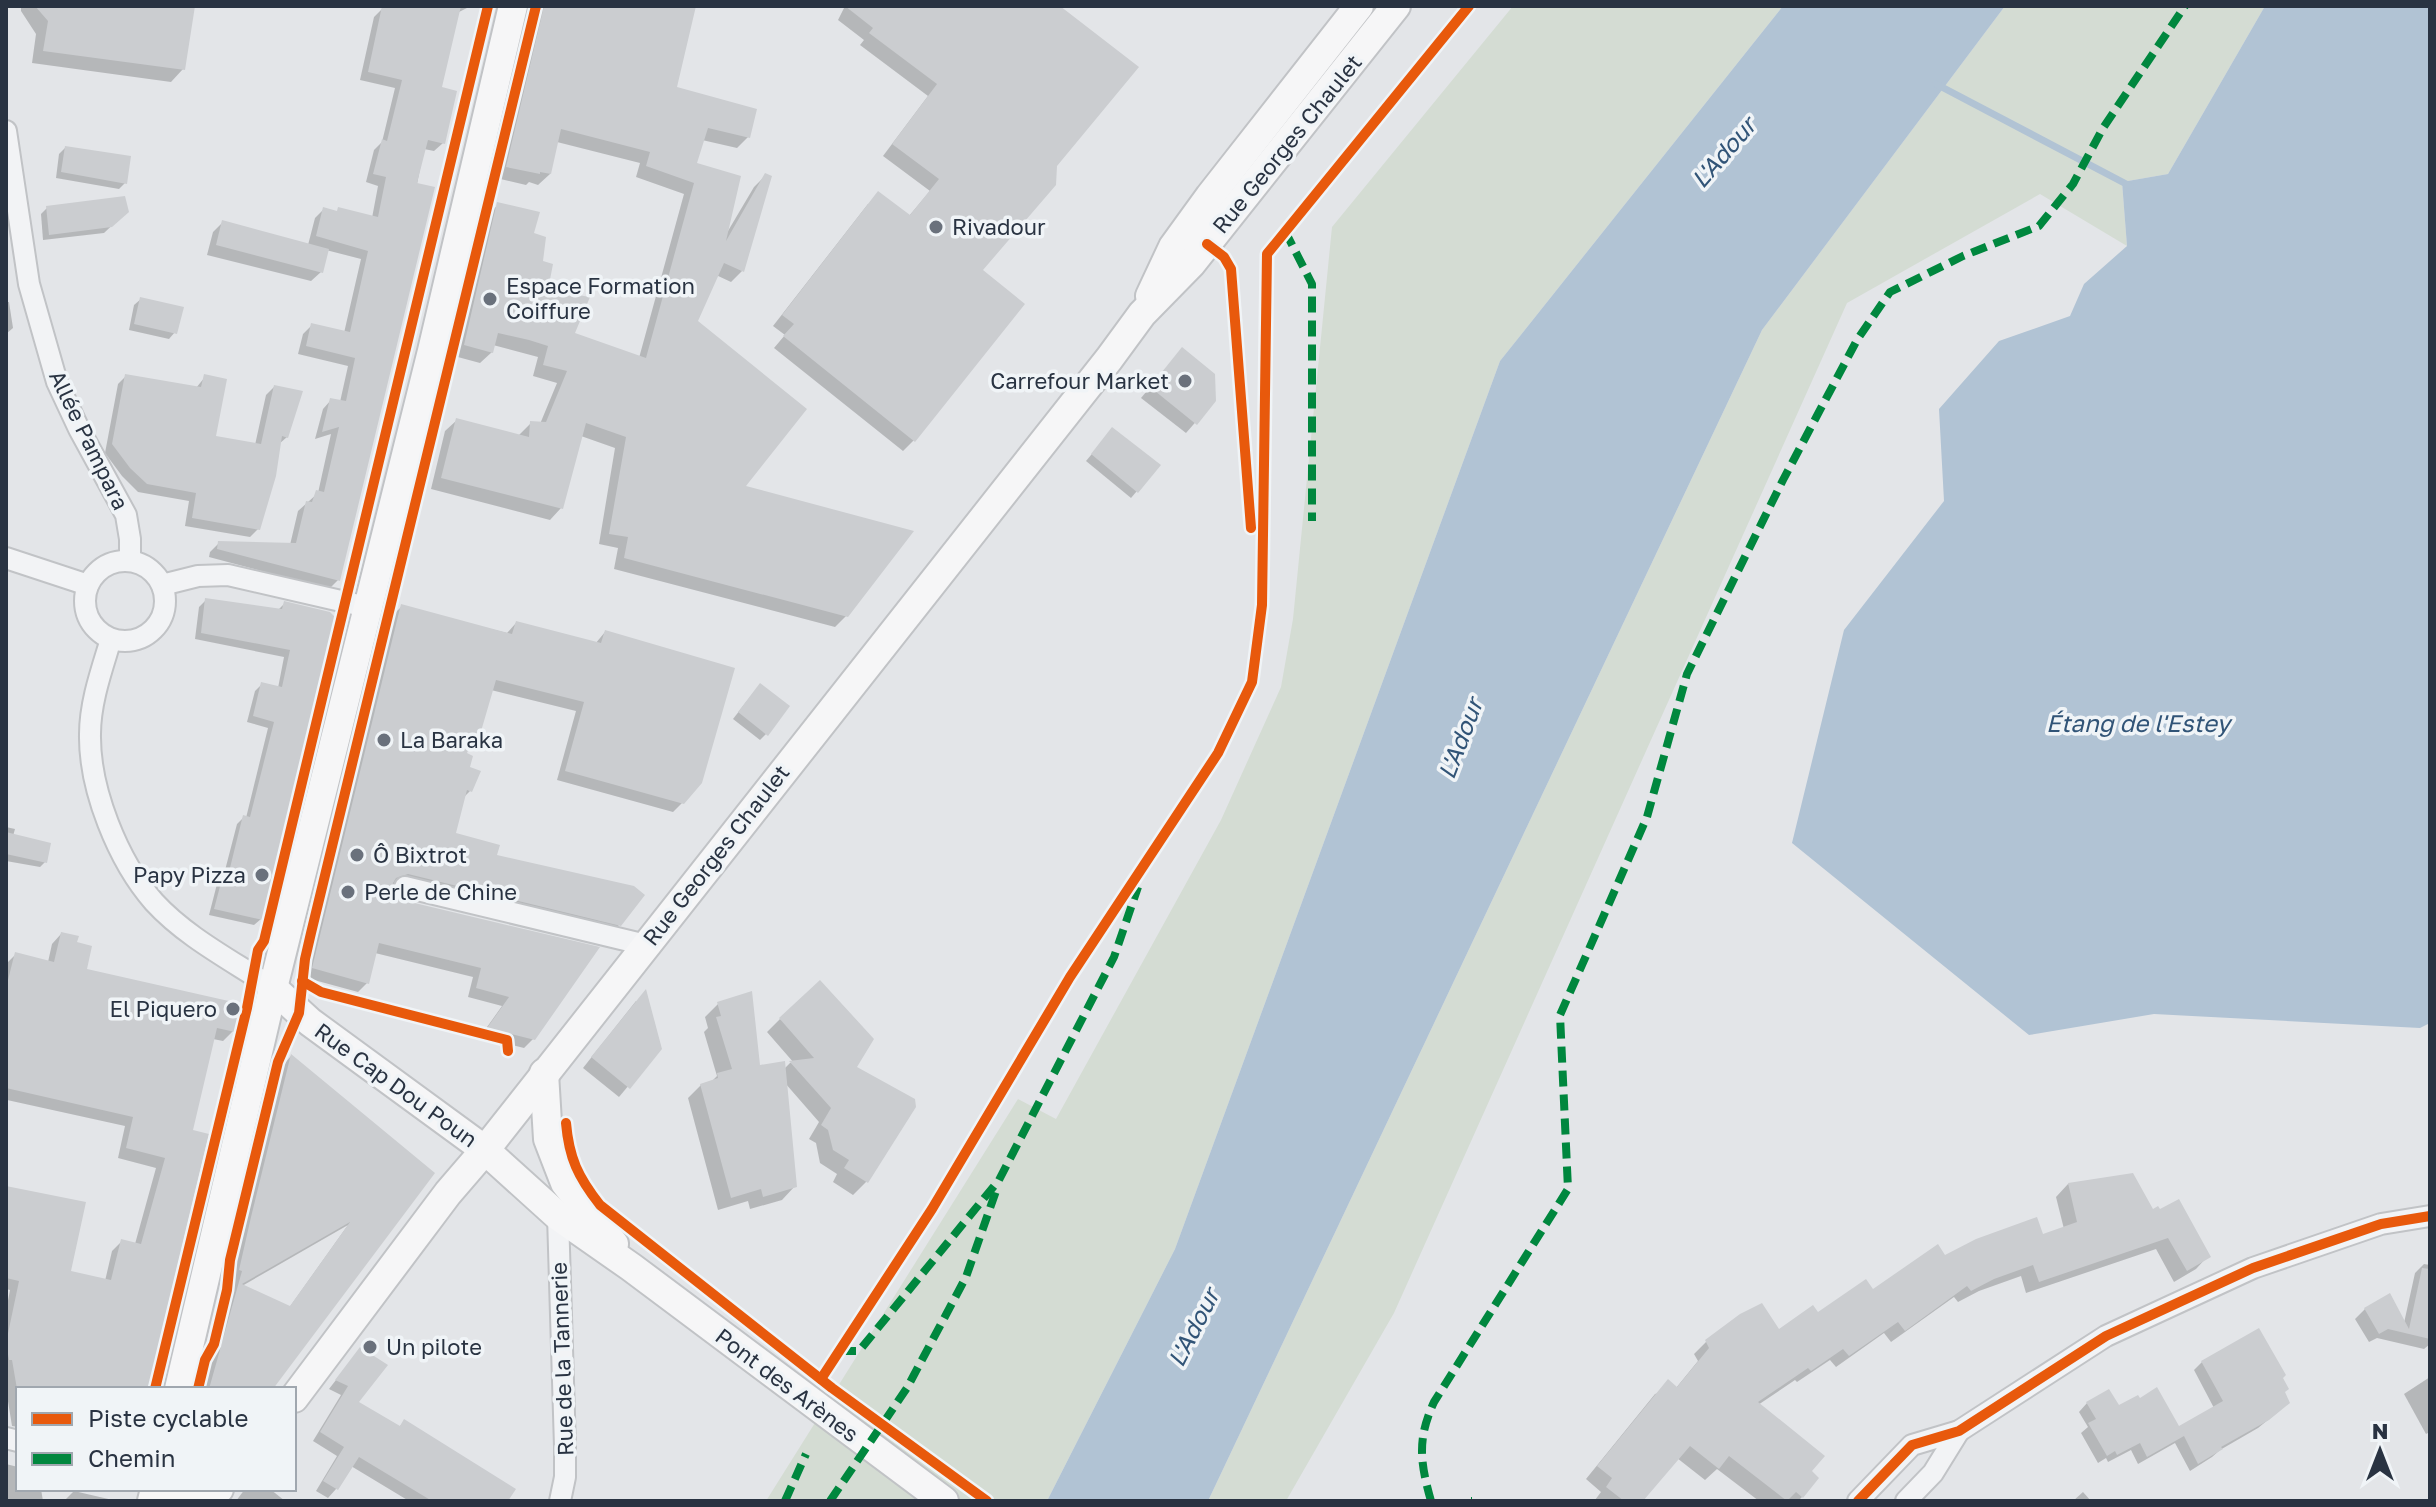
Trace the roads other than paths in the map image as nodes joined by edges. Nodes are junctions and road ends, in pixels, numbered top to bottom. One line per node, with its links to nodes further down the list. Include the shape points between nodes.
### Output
1 (513, 6): 10 (main road)
2 (1359, 6): 5 (main road, Rue Georges Chaulet, via 1173,247)
3 (1396, 6): 5 (main road, Rue Georges Chaulet, via 1191,264)
4 (6, 131): 7 (street, Allée Pampara, via 29,284 57,382 126,515)
5 (1142, 314): 13 (main road, Rue Georges Chaulet)
6 (6, 558): 8 (street)
7 (130, 561): 8 (street, via 105,566); 9 (street, via 154,573)
8 (88, 585): 11 (street, via 86,610 91,622)
9 (162, 585): 10 (street, via 228,575); 11 (street, via 164,611 150,633 138,639)
10 (367, 607): 14 (main road)
11 (111, 639): 14 (street, via 89,732 92,772 104,813 131,871 155,903 193,936)
12 (405, 887): 13 (street)
13 (646, 945): 15 (main road, Rue Georges Chaulet)
14 (273, 988): 16 (main road, Rue Cap Dou Poun, via 310,1022); 20 (main road)
15 (544, 1073): 16 (main road, Rue Georges Chaulet); 19 (main road, via 548,1139 565,1183)
16 (485, 1150): 17 (main road, Rue Cap Dou Poun); 21 (main road, Rue Georges Chaulet)
17 (558, 1216): 19 (main road, Rue Cap Dou Poun); 25 (street, Rue de la Tannerie, via 565,1447)
18 (2430, 1216): 22 (street, via 2381,1224 2253,1268 2106,1336)
19 (631, 1267): 26 (main road, Pont des Arènes)
20 (179, 1387)
21 (296, 1395)
22 (1959, 1431): 27 (street, via 1912,1445); 28 (street, via 1933,1473)
23 (186, 1491): 24 (main road)
24 (216, 1491)
25 (560, 1501)
26 (944, 1501)
27 (1858, 1501)
28 (1906, 1501)

